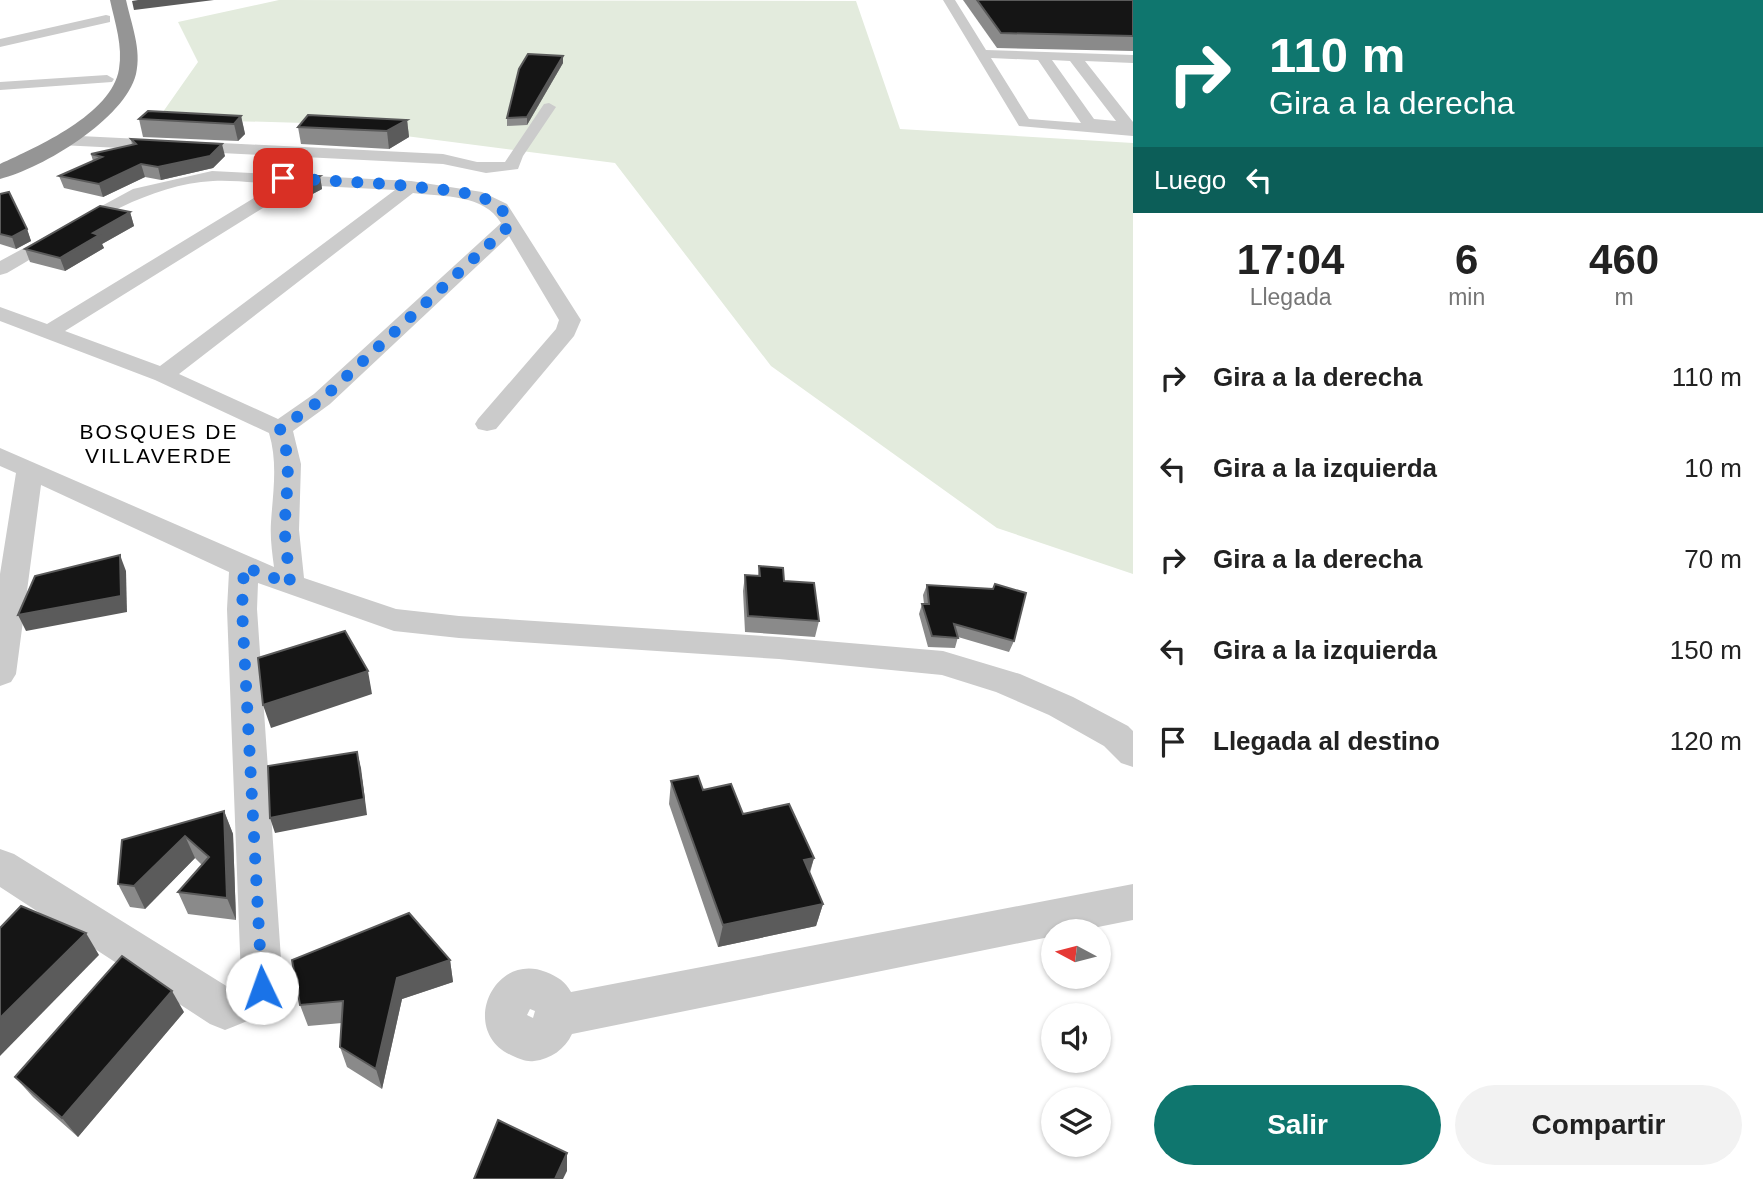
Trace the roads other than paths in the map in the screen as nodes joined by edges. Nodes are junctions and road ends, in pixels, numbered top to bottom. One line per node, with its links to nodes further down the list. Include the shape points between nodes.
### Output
1 (118, 0): 13 (highway, via 128,57 123,85 101,112)
2 (948, 0): 5 (street)
3 (104, 9): 4 (street); 9 (highway, via 110,50)
4 (0, 43)
5 (980, 54): 6 (street); 12 (street, via 1026,125)
6 (1042, 57): 7 (street); 7 (street, via 1089,123 1129,127)
7 (1074, 57): 8 (street)
8 (1133, 59)
9 (107, 79): 10 (street); 14 (highway, via 79,113)
10 (0, 86)
11 (549, 107): 13 (street, via 512,165 505,167 421,158)
12 (1133, 131)
13 (60, 141): 15 (highway)
14 (0, 162)
15 (0, 172)
16 (298, 178): 17 (street); 19 (street, via 212,176 139,193); 21 (street)
17 (411, 186): 18 (street, via 482,197 501,208); 22 (street)
18 (510, 225): 23 (street, via 570,320 566,331); 24 (street, via 322,399)
19 (0, 269)
20 (0, 313): 21 (street)
21 (49, 332): 22 (street)
22 (163, 375): 24 (street)
23 (487, 424)
24 (280, 429): 28 (street, via 290,472 284,525)
25 (0, 456): 26 (street)
26 (30, 470): 27 (street); 29 (street)
27 (244, 567): 28 (street); 31 (street, via 242,609 262,988 247,1001 226,1009)
28 (290, 584): 30 (street, via 394,620 943,663 1061,706 1116,736)
29 (0, 674)
30 (1133, 753)
31 (0, 866)
32 (1133, 902): 33 (street)
33 (556, 1017)

